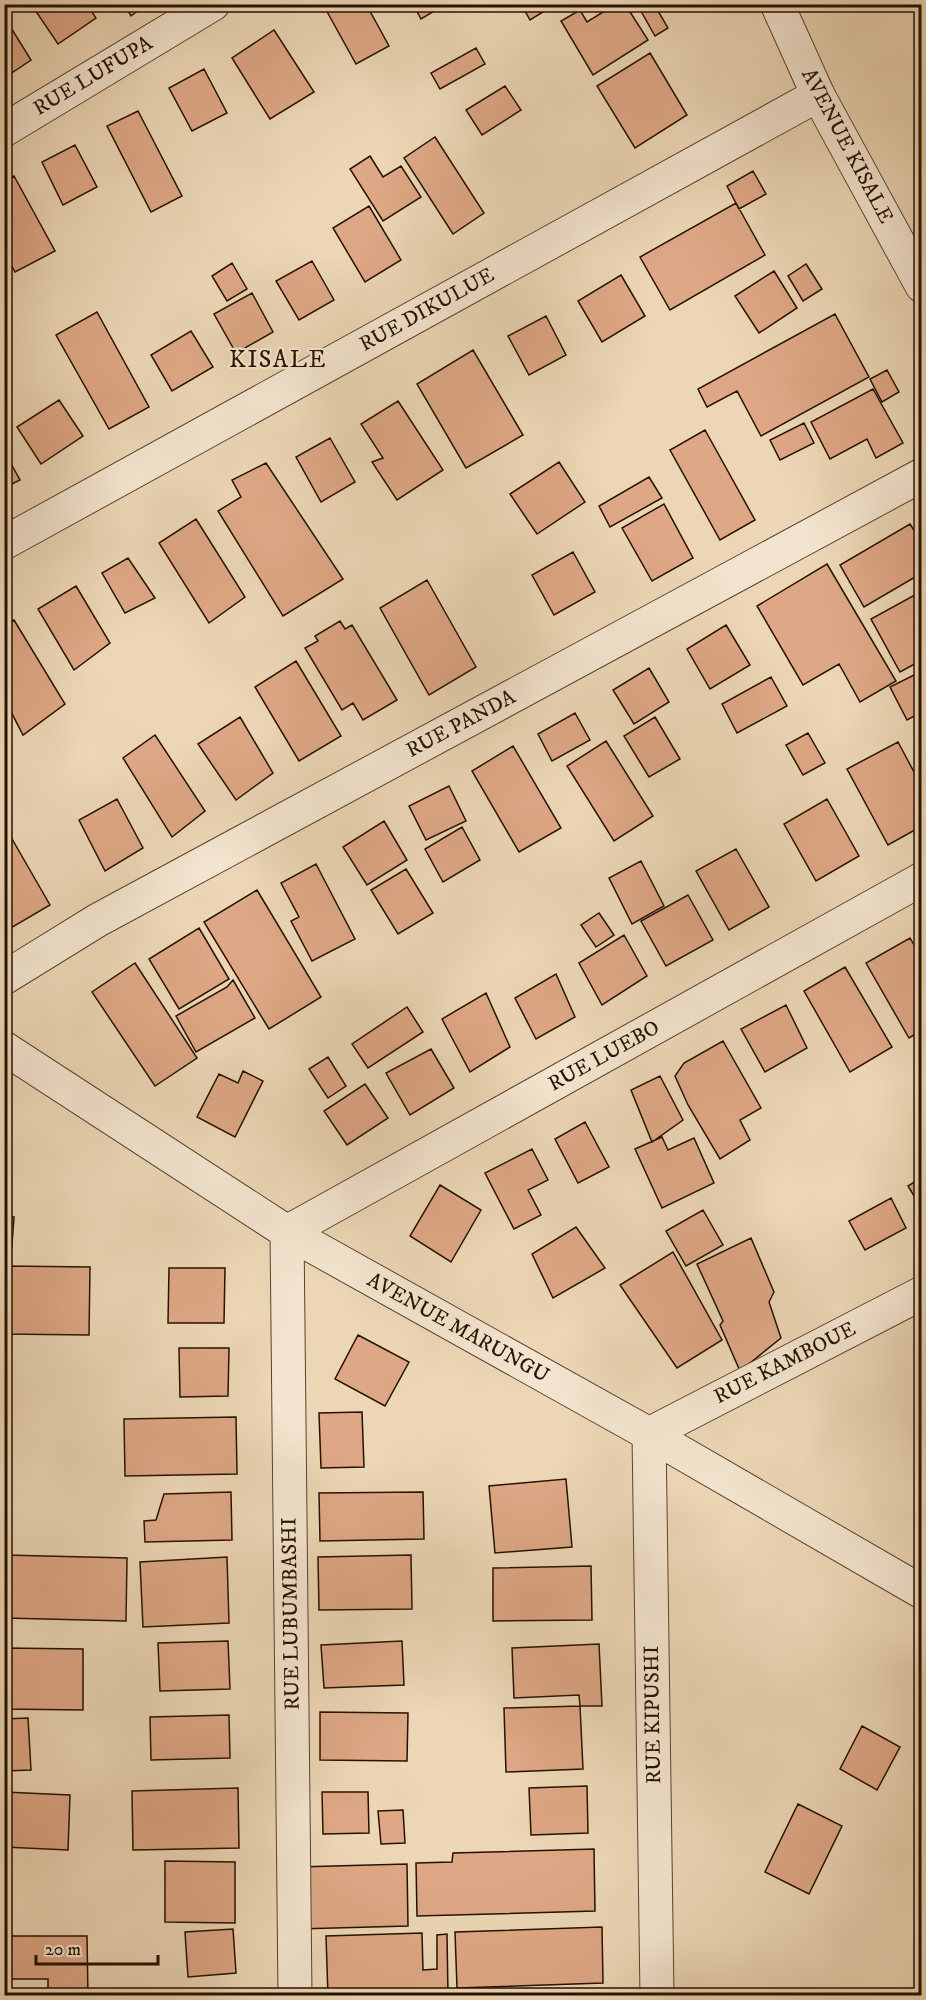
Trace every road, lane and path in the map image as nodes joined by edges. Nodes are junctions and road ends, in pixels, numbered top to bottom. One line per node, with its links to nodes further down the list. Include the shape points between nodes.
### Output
1 (213, 4): 4 (street, RUE LUFUPA)
2 (777, 4): 3 (street, AVENUE KISALE)
3 (818, 95): 5 (street, AVENUE KISALE); 7 (street, RUE DIKULUE)
4 (4, 130)
5 (921, 286)
6 (921, 475): 9 (street, RUE PANDA, via 98,920)
7 (4, 543)
8 (921, 879): 11 (street, RUE LUEBO)
9 (4, 978)
10 (4, 1048): 11 (street, AVENUE MARUNGU)
11 (287, 1232): 13 (street, AVENUE MARUNGU); 15 (street, RUE LUBUMBASHI)
12 (921, 1293): 13 (street, RUE KAMBOUE)
13 (649, 1434): 14 (street, AVENUE MARUNGU); 16 (street, RUE KIPUSHI)
14 (921, 1592)
15 (296, 1995)
16 (657, 1995)

